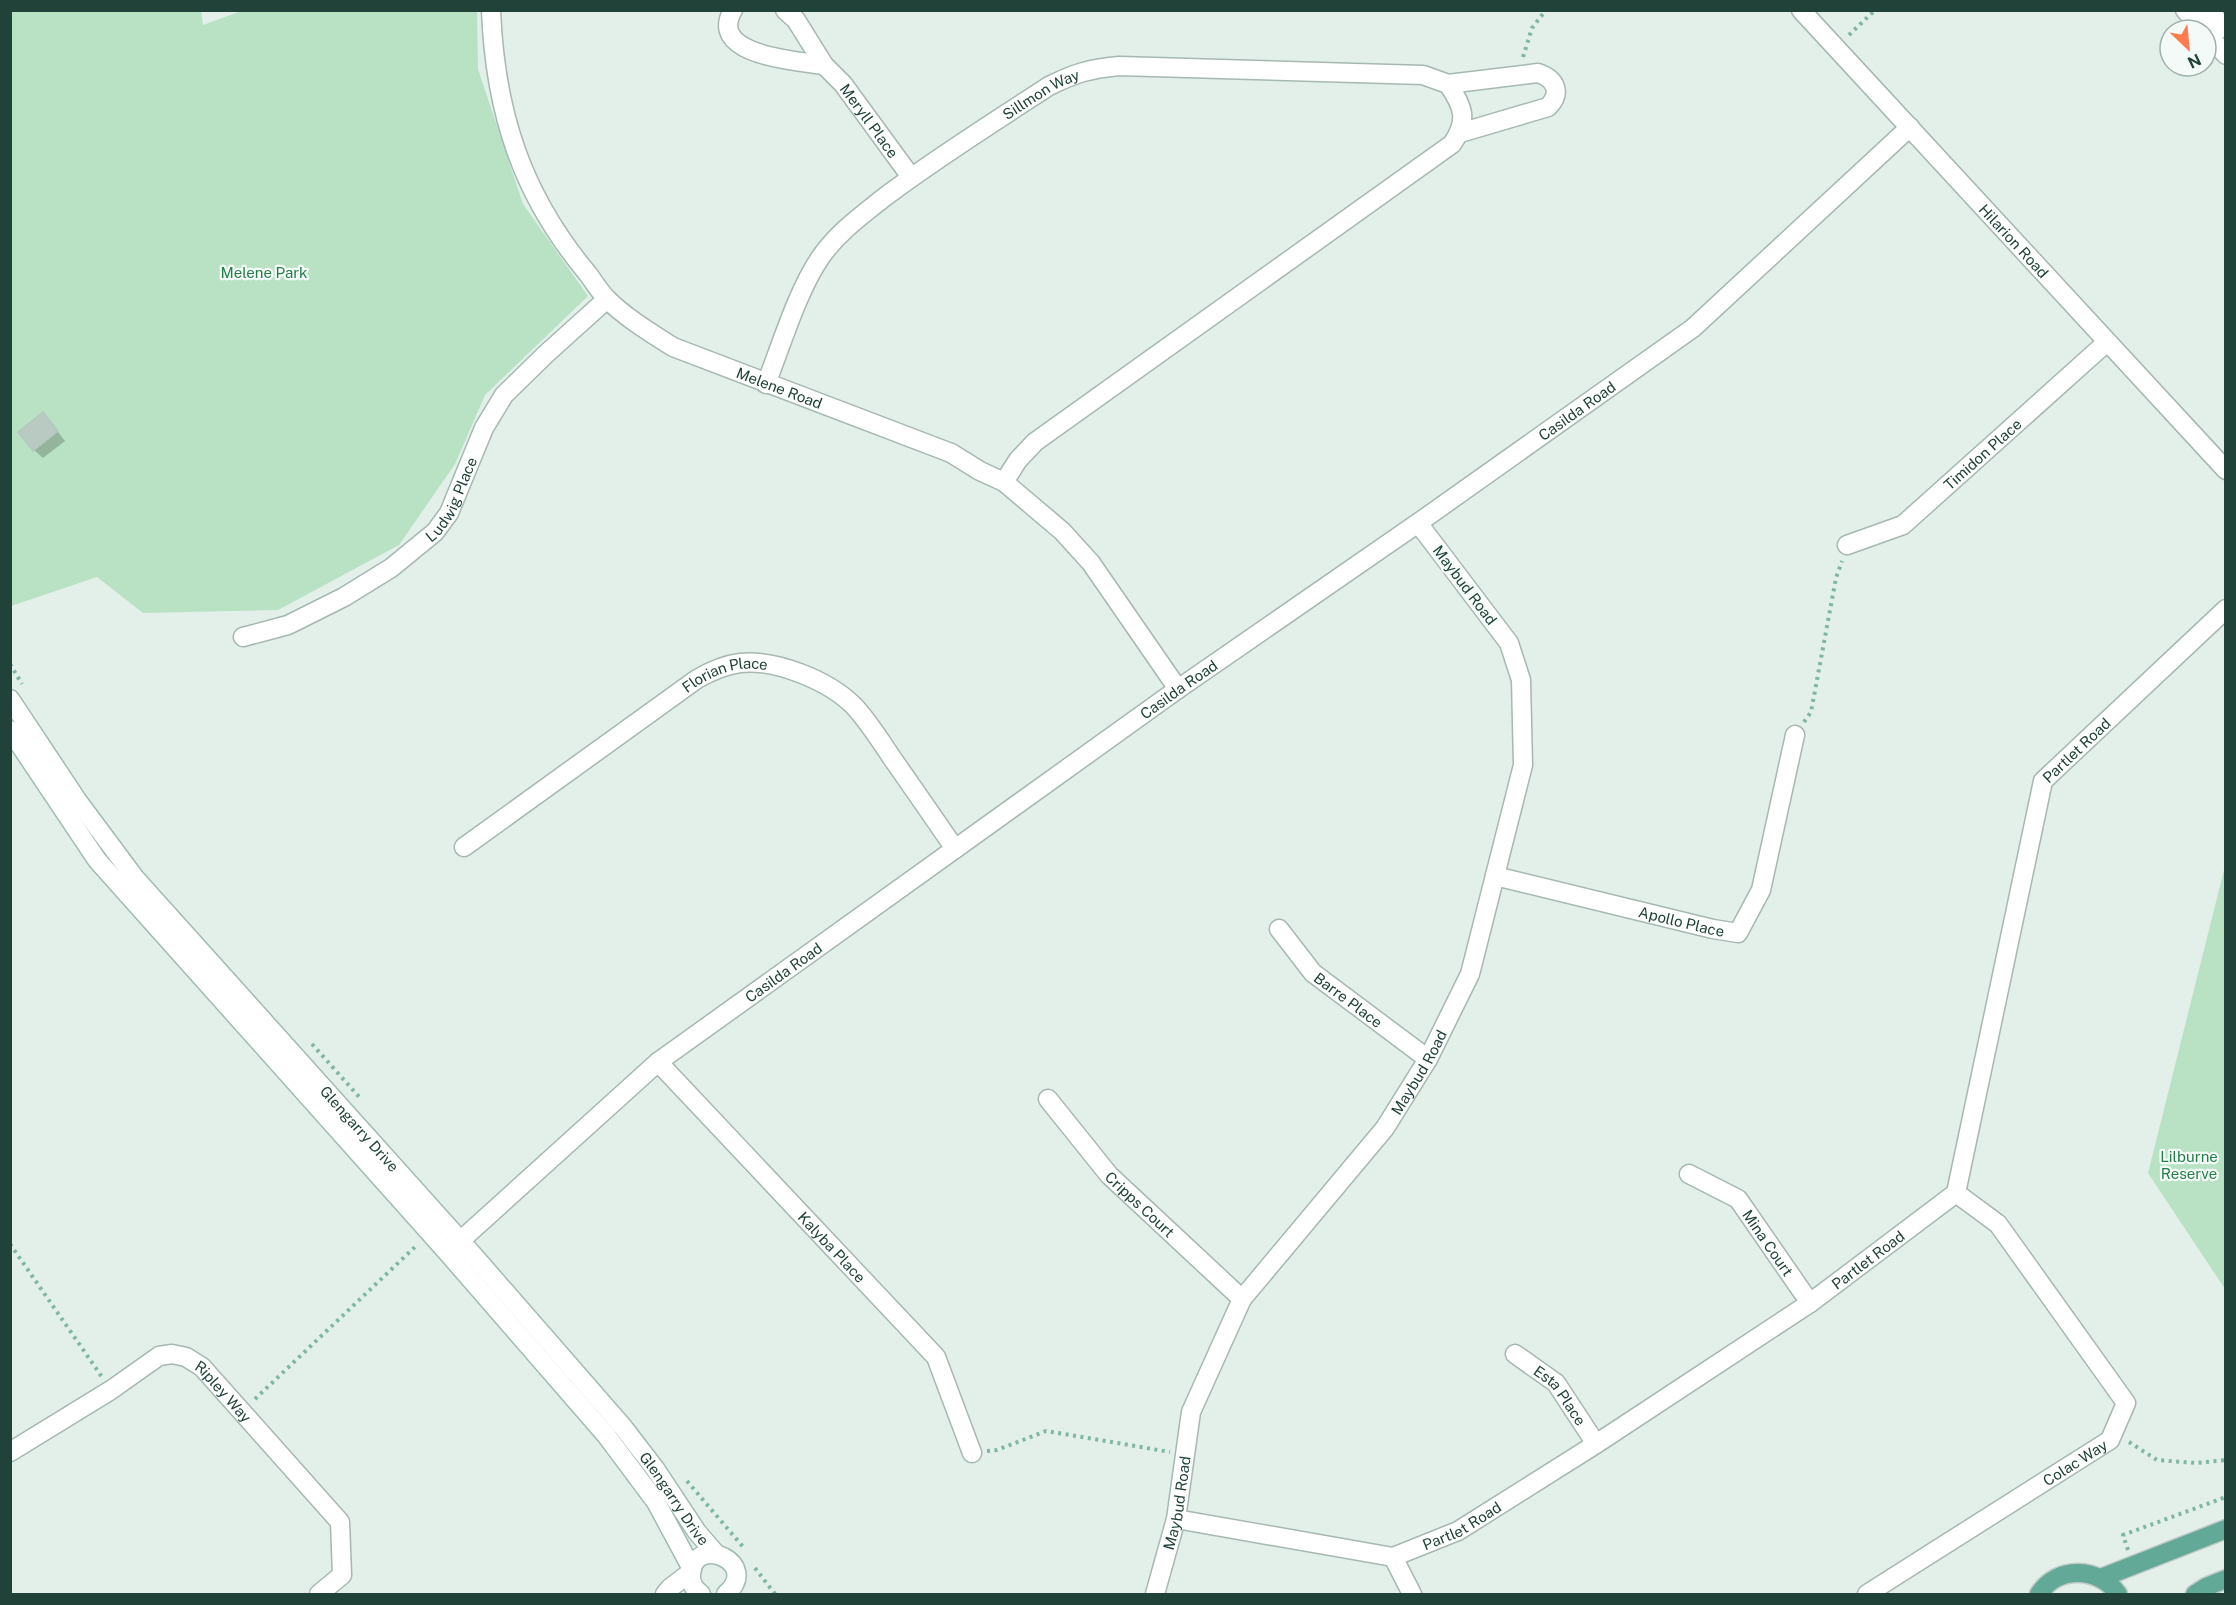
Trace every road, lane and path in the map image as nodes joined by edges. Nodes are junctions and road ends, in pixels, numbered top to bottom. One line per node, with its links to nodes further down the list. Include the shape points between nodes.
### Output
1 (491, 10): 16 (street, Melene Road, via 499,90 521,164 540,207 568,251)
2 (733, 10): 10 (street, via 728,24 730,34 752,52)
3 (785, 10): 10 (street, Meryll Place, via 796,20)
4 (1546, 10): 11 (path, via 1532,28)
5 (1801, 10): 9 (street, Hilarion Road)
6 (1875, 10): 9 (path)
7 (2208, 10): 8 (street)
8 (2226, 29)
9 (1837, 47): 13 (street, Hilarion Road)
10 (824, 65): 15 (street, Meryll Place, via 843,84)
11 (1517, 75): 12 (street, Sillmon Way); 14 (street, Sillmon Way, via 1548,76 1557,92 1554,101 1532,113)
12 (1448, 84): 14 (street, via 1461,108); 15 (street, Sillmon Way, via 1423,75 1119,66 1085,70 1048,86)
13 (1910, 127): 17 (street, Hilarion Road); 21 (street, Casilda Road, via 1693,328)
14 (1460, 133): 20 (street, Sillmon Way, via 1452,144 1035,442)
15 (911, 177): 18 (street, Sillmon Way, via 860,216 820,258 807,280)
16 (607, 299): 18 (street, Melene Road, via 674,347); 24 (street, Ludwig Place, via 504,395 484,428 449,513 435,532 391,568 344,597 288,625)
17 (2107, 342): 19 (street, Hilarion Road); 22 (street, Timidon Place, via 1903,525)
18 (766, 384): 20 (street, Melene Road, via 951,453)
19 (2226, 470)
20 (1004, 482): 26 (street, Melene Road, via 1062,531 1091,563)
21 (1419, 523): 26 (street, Casilda Road); 32 (street, Maybud Road, via 1509,643 1521,680 1523,765)
22 (1847, 545): 29 (path, via 1836,578 1811,712)
23 (2226, 609): 40 (street, Partlet Road, via 2043,781)
24 (243, 637)
25 (10, 664): 27 (path)
26 (1178, 688): 31 (street, Casilda Road)
27 (17, 693): 43 (street, Glengarry Drive, via 82,807 135,879)
28 (10, 730): 43 (street, Glengarry Drive, via 97,860)
29 (1795, 735): 32 (street, Apollo Place, via 1761,890 1738,933)
30 (464, 847): 31 (street, Florian Place, via 697,679 716,668 740,663 790,670 822,684 853,705)
31 (955, 849): 36 (street, Casilda Road)
32 (1495, 876): 35 (street, Maybud Road, via 1470,974)
33 (1279, 929): 35 (street, Barre Place, via 1313,973)
34 (306, 1038): 38 (path)
35 (1428, 1059): 44 (street, Maybud Road, via 1384,1128)
36 (658, 1062): 43 (street, Casilda Road); 52 (street, Kalyba Place, via 936,1357)
37 (1048, 1099): 44 (street, Cripps Court, via 1109,1175)
38 (368, 1107)
39 (1689, 1174): 45 (street, Mina Court, via 1738,1199)
40 (1956, 1193): 45 (street, Partlet Road); 49 (street, Colac Way, via 1998,1224 2126,1403)
41 (424, 1239): 48 (path)
42 (10, 1244): 47 (path)
43 (454, 1246): 58 (street, Glengarry Drive, via 629,1433 697,1533); 61 (street, Glengarry Drive, via 624,1458 656,1502)
44 (1242, 1299): 53 (street, Maybud Road, via 1191,1412)
45 (1810, 1303): 50 (street, Partlet Road)
46 (1515, 1354): 50 (street, Esta Place, via 1556,1383)
47 (111, 1390): 48 (street, Ripley Way, via 159,1356 172,1354 202,1367); 51 (street, Ripley Way)
48 (242, 1411): 66 (street, Ripley Way, via 340,1522 342,1575)
49 (2110, 1440): 54 (path, via 2130,1442 2157,1460); 71 (street, Colac Way)
50 (1596, 1444): 59 (street, Partlet Road, via 1458,1531)
51 (10, 1452)
52 (972, 1453): 53 (path, via 997,1450 1046,1431)
53 (1185, 1454): 56 (street, Maybud Road)
54 (2226, 1460)
55 (2226, 1497): 60 (path, via 2123,1535)
56 (1176, 1519): 59 (street); 69 (street, Maybud Road)
57 (2226, 1529): 60 (main road)
58 (716, 1554): 61 (street, via 700,1558); 64 (street, Glengarry Drive, via 726,1558 735,1570)
59 (1393, 1557): 70 (street)
60 (2132, 1566): 62 (main road)
61 (691, 1571): 67 (street); 68 (street, Glengarry Drive, via 692,1584)
62 (2101, 1578): 72 (main road, via 2071,1573 2056,1578); 73 (main road)
63 (2226, 1579): 65 (main road)
64 (734, 1590)
65 (2200, 1591)
66 (319, 1594)
67 (665, 1594)
68 (701, 1594)
69 (1155, 1594)
70 (1412, 1594)
71 (1867, 1594)
72 (2039, 1594)
73 (2118, 1594)

